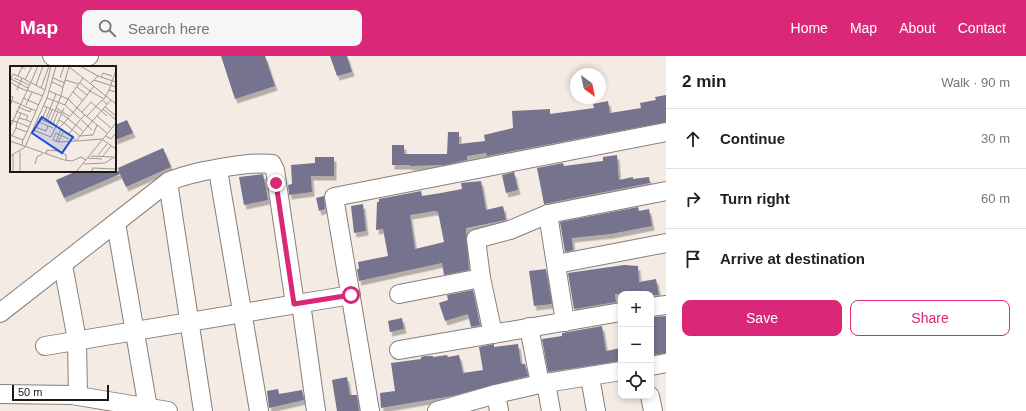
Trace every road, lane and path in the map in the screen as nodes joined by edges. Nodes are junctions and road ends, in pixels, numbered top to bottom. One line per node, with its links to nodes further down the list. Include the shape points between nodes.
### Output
1 (46, 56): 4 (street)
2 (52, 56): 3 (street, via 61,61 69,61)
3 (89, 56)
4 (50, 66)
5 (666, 132): 16 (street, via 334,197)
6 (218, 170): 7 (street, via 176,178); 17 (street, via 272,164); 21 (street)
7 (168, 182): 10 (street); 23 (street)
8 (666, 190): 9 (street)
9 (548, 214): 12 (street); 14 (street, via 510,230 476,239)
10 (116, 223): 13 (street); 26 (street)
11 (666, 243): 12 (street)
12 (557, 264): 24 (street)
13 (63, 265): 20 (street); 28 (street)
14 (481, 278): 15 (street); 27 (street)
15 (399, 294)
16 (351, 295): 17 (street); 46 (street)
17 (298, 304): 21 (street); 45 (street)
18 (666, 305): 19 (street)
19 (654, 307)
20 (0, 313)
21 (242, 313): 23 (street); 44 (street)
22 (618, 313): 24 (street)
23 (188, 322): 26 (street); 43 (street)
24 (565, 322): 25 (street)
25 (529, 327): 27 (street); 35 (street)
26 (136, 331): 28 (street); 41 (street)
27 (493, 334): 30 (street)
28 (77, 340): 29 (street); 37 (street)
29 (44, 346)
30 (399, 350)
31 (666, 363): 32 (street)
32 (654, 365)
33 (618, 372): 34 (street)
34 (590, 377): 35 (street); 49 (street)
35 (543, 384): 39 (street); 48 (street)
36 (0, 394): 37 (street)
37 (78, 396): 40 (street)
38 (651, 399): 50 (street)
39 (498, 402): 47 (street)
40 (99, 405): 41 (street)
41 (148, 408): 42 (street)
42 (168, 411)
43 (203, 411)
44 (259, 411)
45 (316, 411)
46 (370, 411)
47 (437, 411)
48 (551, 411)
49 (596, 411)
50 (653, 411)

